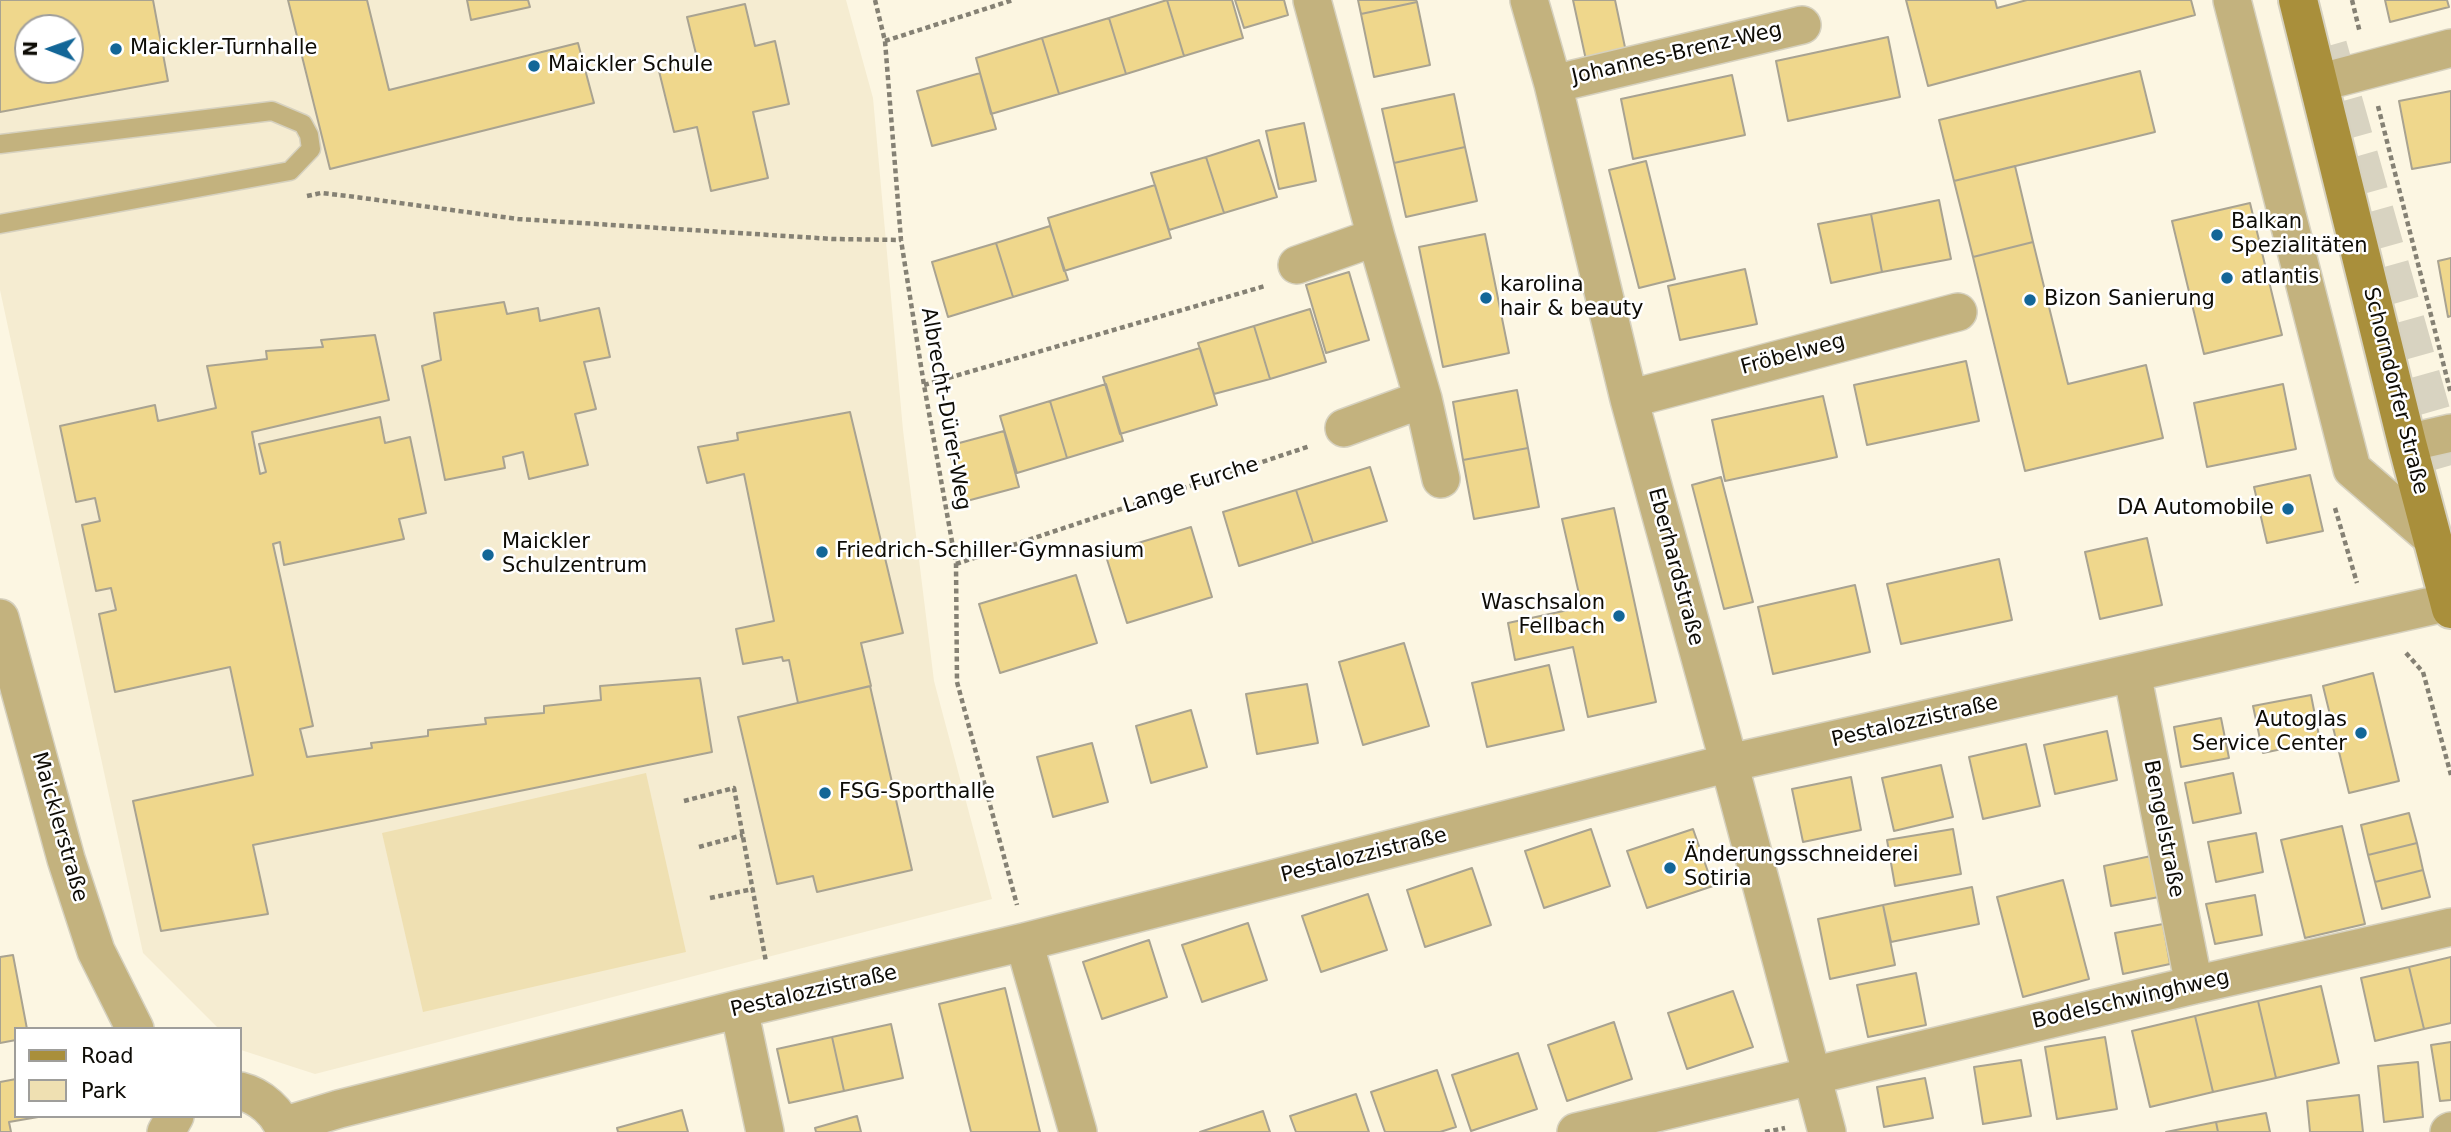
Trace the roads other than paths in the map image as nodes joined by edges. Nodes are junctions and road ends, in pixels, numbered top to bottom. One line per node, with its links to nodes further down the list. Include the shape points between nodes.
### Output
1 (1312, 0): 11 (street)
2 (1529, 0): 8 (street, Eberhardstraße)
3 (2232, 0): 20 (street, Schorndorfer Straße, via 2352,469)
4 (2298, 0): 7 (main road, Schorndorfer Straße)
5 (1801, 25): 8 (street, Johannes-Brenz-Weg)
6 (2451, 48): 7 (street)
7 (2318, 83): 18 (main road, Schorndorfer Straße)
8 (1553, 84): 15 (street, Eberhardstraße)
9 (0, 144): 10 (lane, via 272,111 303,124 311,149 290,171)
10 (0, 224)
11 (1376, 237): 12 (street); 14 (street)
12 (1297, 265)
13 (1958, 312): 15 (street, Fröbelweg)
14 (1423, 399): 16 (street); 19 (street)
15 (1629, 399): 24 (street, Eberhardstraße)
16 (1345, 428)
17 (2451, 433): 18 (street)
18 (2407, 443): 20 (main road, Schorndorfer Straße)
19 (1441, 479)
20 (2432, 538): 21 (main road, Schorndorfer Straße)
21 (2450, 605): 23 (street, Pestalozzistraße)
22 (0, 618): 29 (street, Maicklerstraße, via 96,951)
23 (2132, 673): 24 (street, Pestalozzistraße); 27 (street, Bengelstraße)
24 (1729, 764): 26 (street, Pestalozzistraße); 30 (street, Eberhardstraße)
25 (2451, 927): 27 (street, Bodelschwinghweg)
26 (1024, 943): 28 (street, Pestalozzistraße); 34 (street)
27 (2194, 985): 30 (street, Bodelschwinghweg)
28 (739, 1009): 32 (street, Pestalozzistraße, via 339,1109); 33 (street)
29 (134, 1027)
30 (1812, 1076): 35 (street, Bodelschwinghweg); 36 (street, Eberhardstraße)
31 (242, 1092): 32 (street, via 274,1112)
32 (284, 1129)
33 (765, 1132)
34 (1077, 1132)
35 (1576, 1132)
36 (1827, 1132)

